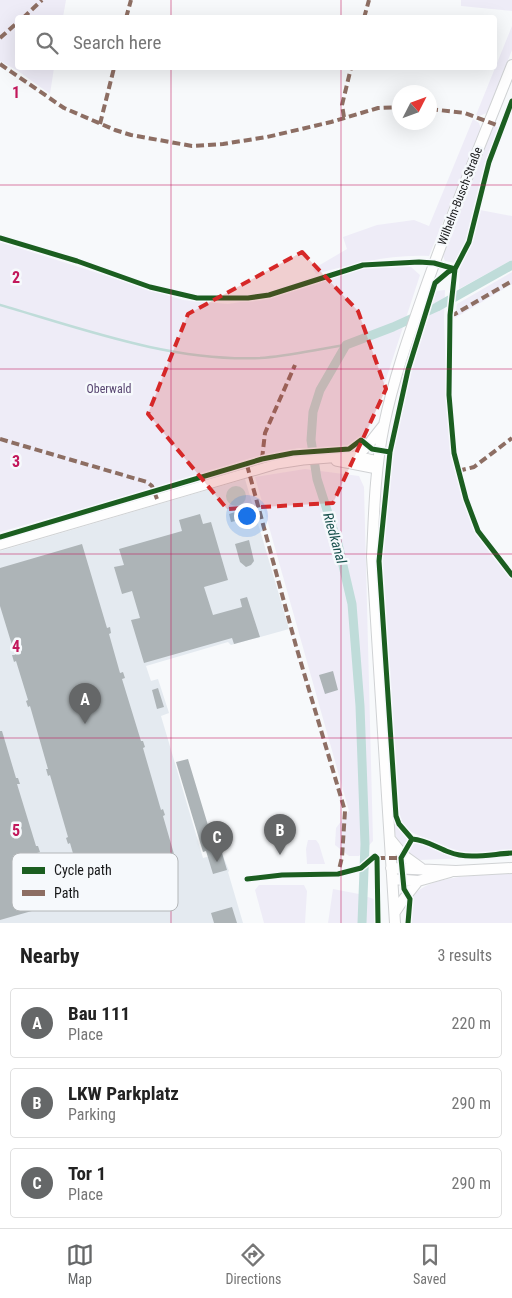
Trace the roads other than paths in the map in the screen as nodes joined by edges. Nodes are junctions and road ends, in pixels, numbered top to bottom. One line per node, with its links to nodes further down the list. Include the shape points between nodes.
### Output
1 (512, 65): 2 (main road, Wilhelm-Busch-Straße, via 421,300)
2 (384, 425): 3 (main road); 5 (main road, Wilhelm-Busch-Straße)
3 (356, 456): 4 (street); 5 (street)
4 (328, 459): 5 (street); 6 (street, via 277,464)
5 (378, 465): 7 (main road, Wilhelm-Busch-Straße, via 372,557)
6 (0, 545)
7 (390, 838): 8 (main road, Wilhelm-Busch-Straße); 9 (main road, via 403,855)
8 (392, 868): 9 (main road); 12 (main road, Wilhelm-Busch-Straße)
9 (422, 868): 11 (main road)
10 (512, 868): 11 (main road)
11 (456, 871): 13 (main road)
12 (392, 879): 13 (main road); 14 (main road, Wilhelm-Busch-Straße)
13 (418, 881): 14 (main road, via 403,900)
14 (395, 918)

